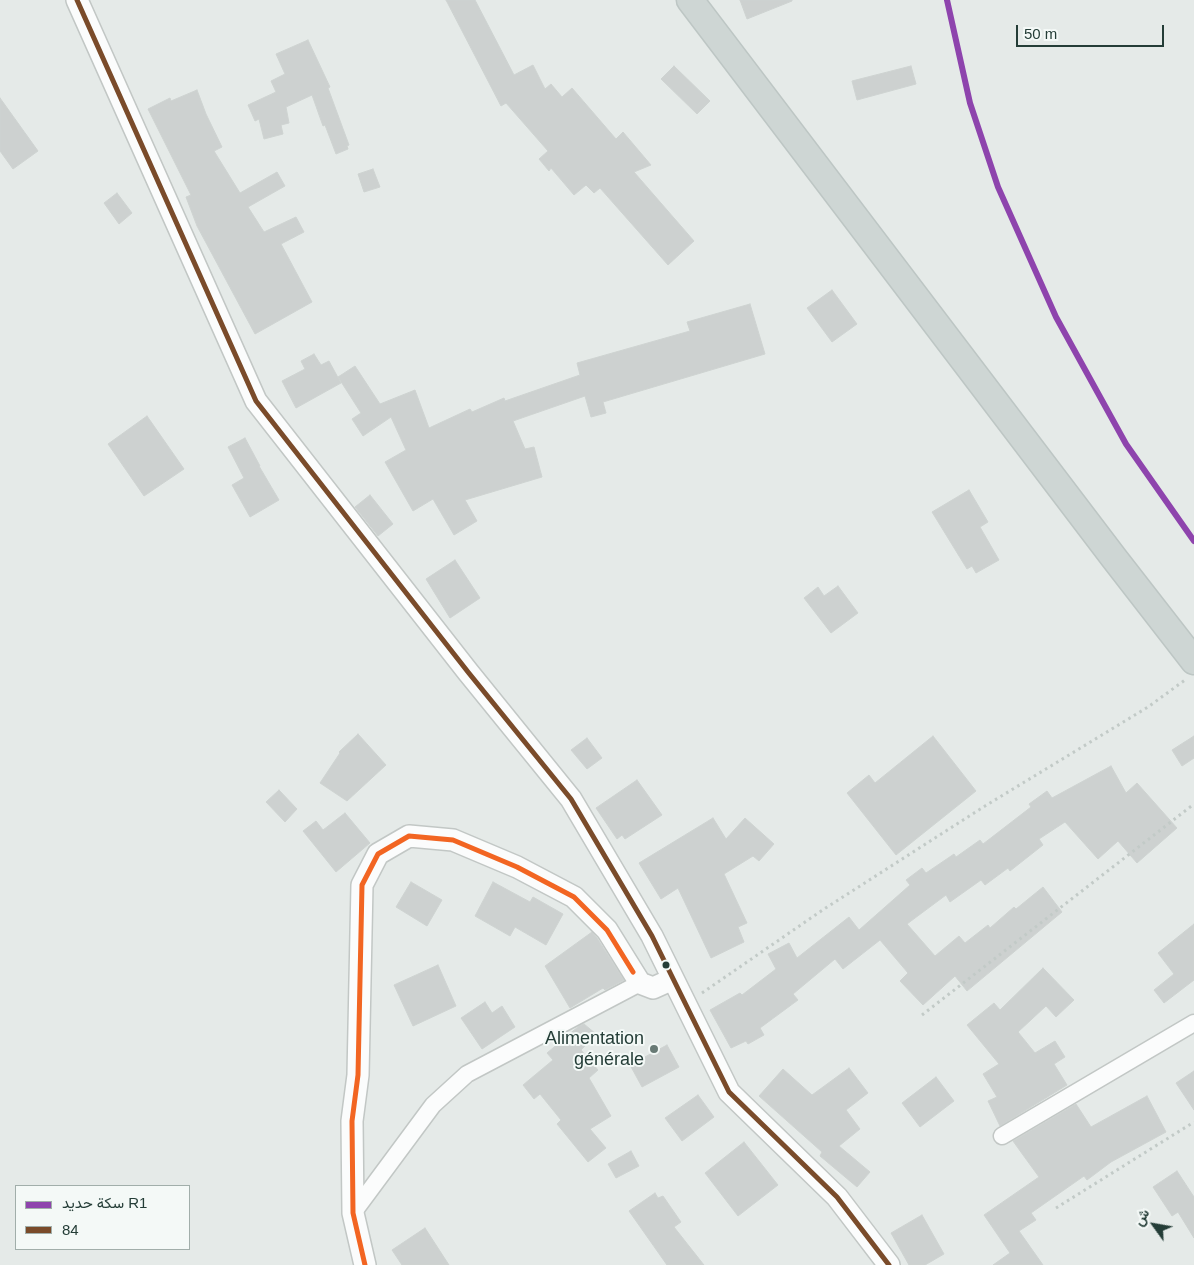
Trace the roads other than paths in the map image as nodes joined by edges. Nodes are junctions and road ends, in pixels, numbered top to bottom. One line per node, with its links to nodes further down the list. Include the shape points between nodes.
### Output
1 (77, 0): 4 (street, via 256,401 571,799 652,936)
2 (690, 0): 3 (main road)
3 (1188, 655)
4 (673, 978): 5 (street, via 653,988); 10 (street, via 729,1092 838,1197)
5 (640, 983): 8 (street, via 467,1074 433,1105); 8 (street, via 608,930 574,897 517,867 453,840 409,836 378,854 362,884 358,1075 352,1121)
6 (1194, 1023): 7 (street)
7 (1002, 1136)
8 (353, 1213): 9 (street)
9 (365, 1265)
10 (889, 1265)

